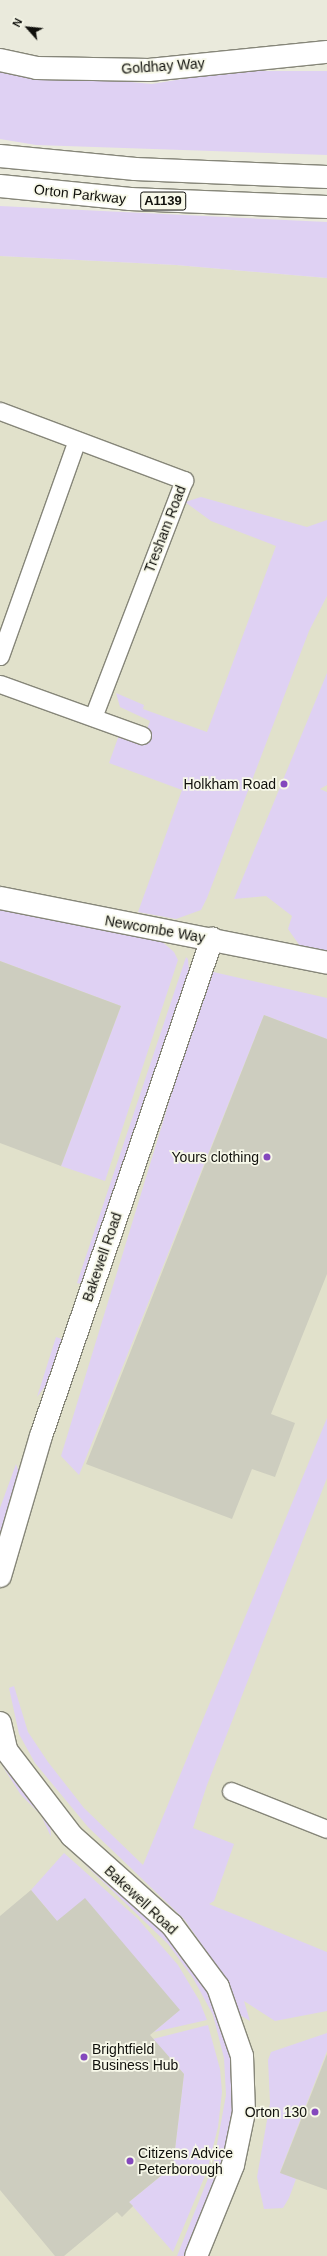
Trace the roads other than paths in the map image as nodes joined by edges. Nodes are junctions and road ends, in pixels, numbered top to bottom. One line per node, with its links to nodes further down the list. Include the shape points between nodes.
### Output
1 (327, 52): 2 (street, Goldhay Way, via 149,70 37,68)
2 (0, 60)
3 (0, 156): 4 (street, Orton Parkway / A1139, via 142,170)
4 (327, 177)
5 (0, 186): 6 (street, Orton Parkway / A1139, via 130,199)
6 (327, 207)
7 (0, 411): 8 (street, Tresham Road)
8 (77, 440): 9 (street); 11 (street, Tresham Road, via 184,480)
9 (0, 656)
10 (0, 684): 11 (street)
11 (93, 717): 12 (street)
12 (142, 735)
13 (0, 898): 14 (street, Newcombe Way)
14 (212, 939): 15 (street, Newcombe Way); 16 (street, Bakewell Road, via 41,1436)
15 (319, 960)
16 (0, 1576)
17 (0, 1723): 20 (street, Bakewell Road, via 6,1750 72,1836 172,1925 218,1987 242,2056 244,2112 233,2165)
18 (231, 1791): 19 (street)
19 (327, 1829)
20 (196, 2256)

